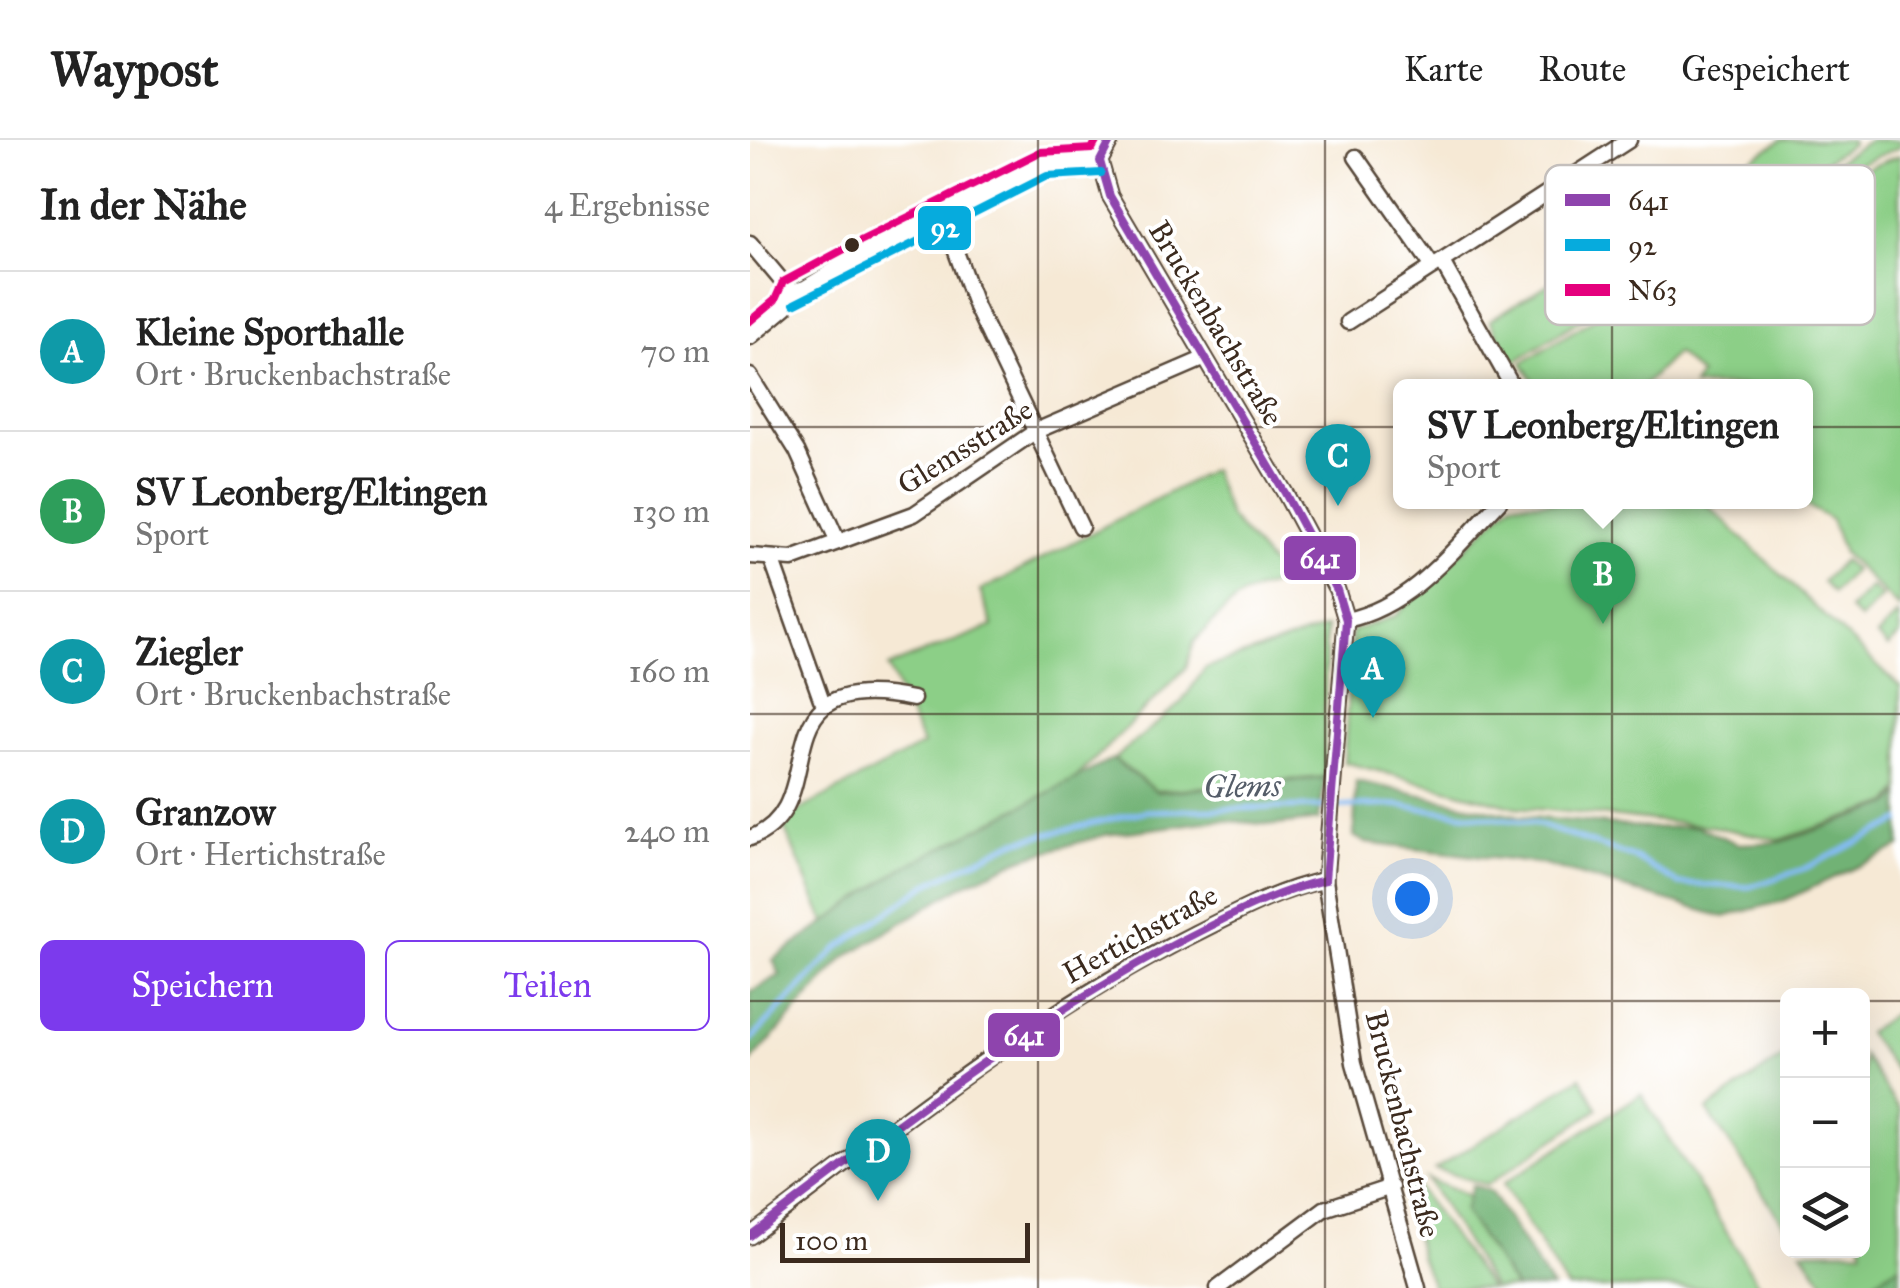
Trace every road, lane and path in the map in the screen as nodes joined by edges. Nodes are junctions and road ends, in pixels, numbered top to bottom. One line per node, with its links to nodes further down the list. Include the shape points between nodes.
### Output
1 (1111, 140): 4 (street)
2 (1629, 140): 5 (street)
3 (1356, 156): 9 (street)
4 (1100, 161): 7 (street, via 1044,164); 13 (street, Bruckenbachstraße, via 1110,196)
5 (1591, 165)
6 (1545, 195): 9 (street)
7 (942, 212): 10 (street); 16 (street, via 976,307)
8 (750, 243): 10 (street)
9 (1438, 265): 11 (street); 15 (street)
10 (791, 292): 12 (street, via 786,307)
11 (1348, 322)
12 (750, 337)
13 (1203, 359): 16 (street, Glemsstraße); 22 (street, Bruckenbachstraße, via 1286,493)
14 (750, 376): 19 (street, via 796,451)
15 (1508, 379)
16 (1036, 431): 18 (street); 19 (street, Glemsstraße, via 914,514)
17 (1492, 509): 22 (street, via 1415,588 1379,613)
18 (1082, 527)
19 (838, 542): 21 (street, Glemsstraße, via 792,559)
20 (750, 556): 21 (street, Glemsstraße)
21 (772, 558): 23 (street)
22 (1346, 620): 26 (street, Bruckenbachstraße)
23 (821, 699): 24 (street, via 858,691); 25 (street, via 795,735 781,816)
24 (912, 699)
25 (750, 838)
26 (1325, 880): 27 (street, Bruckenbachstraße, via 1354,1064); 28 (street, Hertichstraße, via 1288,888 1130,966 968,1071)
27 (1391, 1186): 29 (street, via 1324,1209); 30 (street, Bruckenbachstraße)
28 (750, 1236)
29 (1218, 1288)
30 (1418, 1288)

